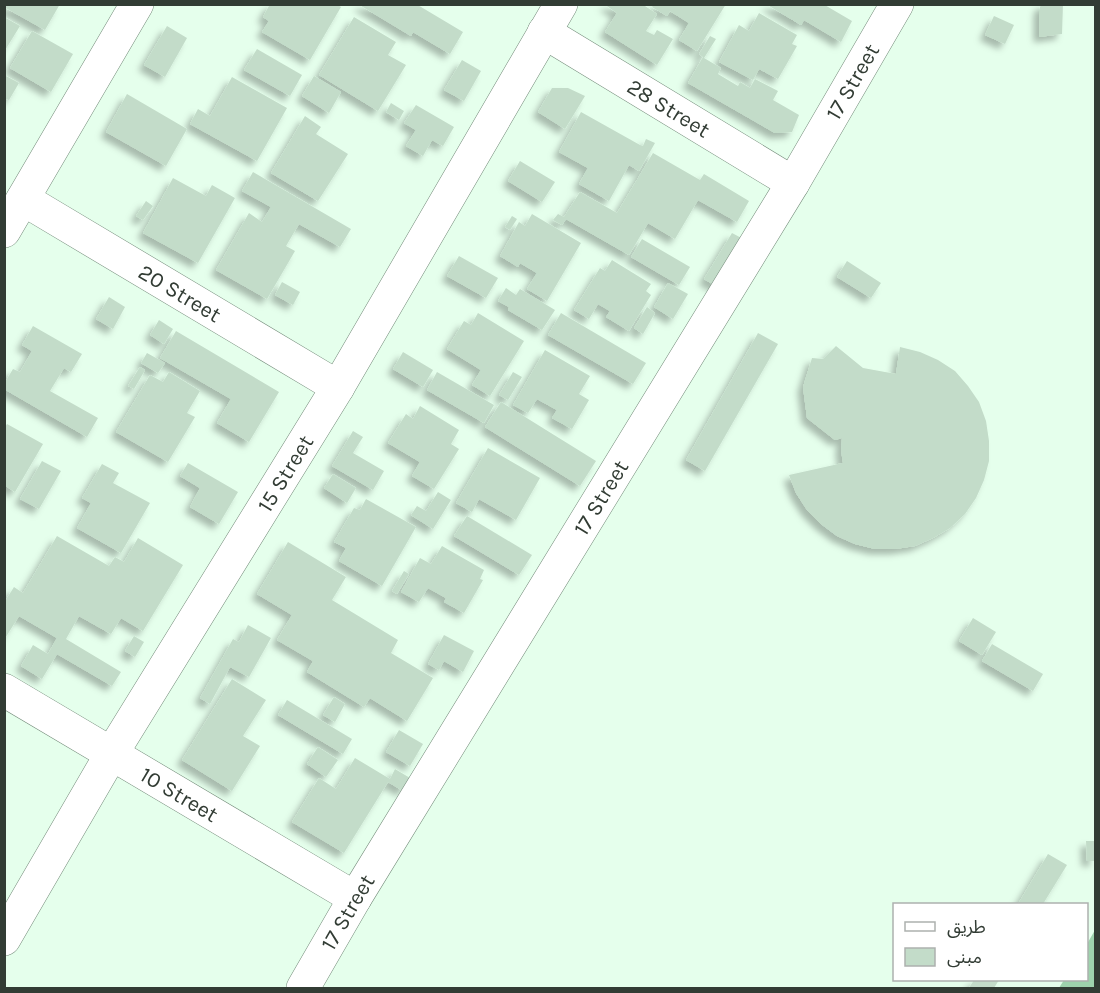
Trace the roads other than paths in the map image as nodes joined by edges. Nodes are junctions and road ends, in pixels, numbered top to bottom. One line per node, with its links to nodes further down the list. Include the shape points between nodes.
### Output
1 (137, 4): 6 (street)
2 (561, 4): 4 (street, 15 Street)
3 (897, 4): 5 (street, 17 Street)
4 (544, 33): 5 (street, 28 Street); 8 (street, 15 Street)
5 (793, 183): 11 (street, 17 Street)
6 (23, 199): 7 (street); 8 (street, 20 Street)
7 (4, 231)
8 (338, 387): 10 (street, 15 Street)
9 (4, 690): 10 (street, 10 Street)
10 (112, 753): 11 (street, 10 Street); 12 (street, 15 Street)
11 (355, 898): 13 (street, 17 Street)
12 (4, 939)
13 (303, 988)

